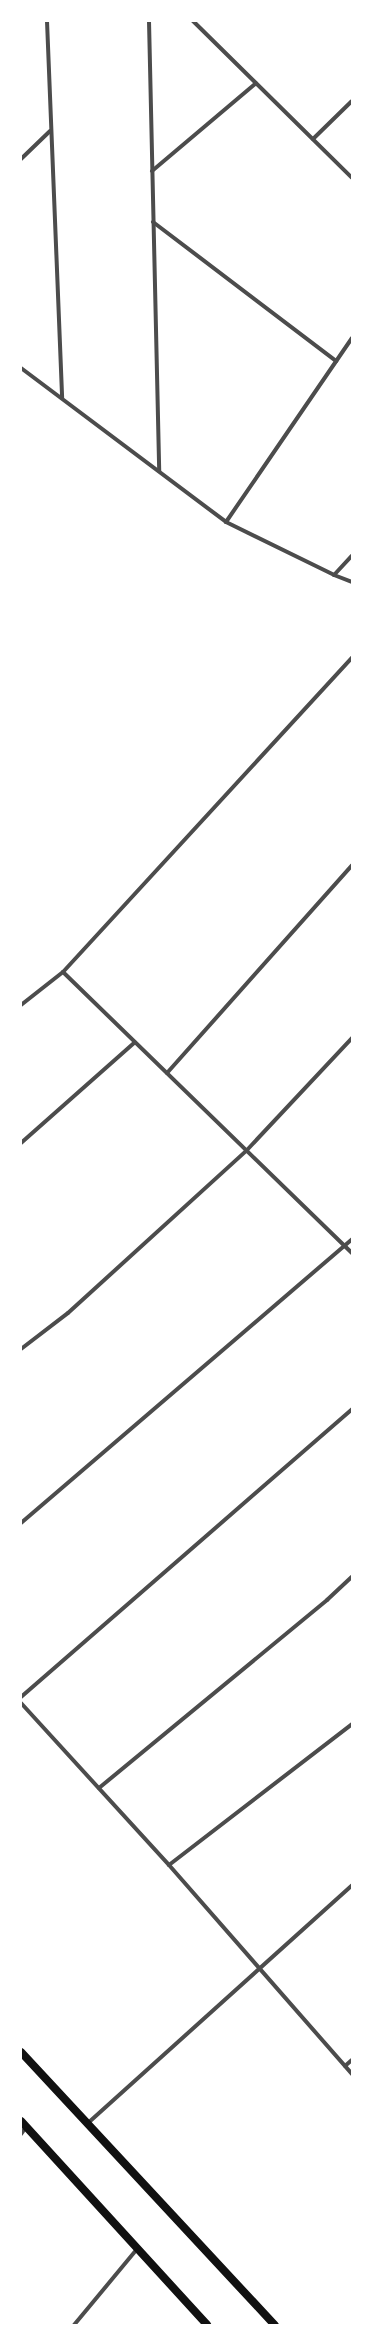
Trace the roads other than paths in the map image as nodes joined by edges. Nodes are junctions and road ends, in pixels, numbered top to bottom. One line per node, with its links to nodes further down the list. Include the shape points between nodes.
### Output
1 (47, 21): 6 (street)
2 (149, 21): 9 (street)
3 (193, 21): 4 (street)
4 (256, 83): 7 (street); 9 (street)
5 (352, 101): 7 (street)
6 (50, 131): 8 (street); 15 (street)
7 (313, 139): 10 (street)
8 (21, 159)
9 (152, 171): 11 (street)
10 (352, 178)
11 (153, 222): 13 (street); 16 (street)
12 (352, 338): 13 (street)
13 (336, 361): 17 (street)
14 (21, 368): 15 (street)
15 (62, 398): 16 (street)
16 (159, 471): 17 (street)
17 (226, 522): 19 (street)
18 (352, 556): 19 (street)
19 (334, 576): 20 (street)
20 (352, 582)
21 (352, 658): 23 (street)
22 (352, 865): 27 (street)
23 (63, 972): 24 (street); 26 (street)
24 (21, 1005)
25 (352, 1038): 29 (street)
26 (135, 1042): 27 (street); 28 (street)
27 (167, 1073): 29 (street)
28 (21, 1143)
29 (247, 1150): 31 (street); 33 (street, via 68,1313)
30 (352, 1239): 31 (street)
31 (346, 1247): 32 (street); 35 (street)
32 (352, 1253)
33 (21, 1349)
34 (352, 1410): 37 (street)
35 (21, 1523)
36 (352, 1577): 40 (street)
37 (21, 1697)
38 (21, 1703): 40 (street)
39 (352, 1724): 41 (street)
40 (99, 1788): 41 (street)
41 (169, 1865): 43 (street)
42 (352, 1885): 43 (street)
43 (260, 1969): 46 (street); 48 (street)
44 (21, 2052): 48 (main road)
45 (352, 2060): 46 (street)
46 (345, 2066): 47 (street)
47 (352, 2074)
48 (88, 2123): 54 (main road)
49 (24, 2124): 50 (street); 51 (main road)
50 (21, 2134)
51 (137, 2249): 52 (street); 53 (main road)
52 (74, 2325)
53 (207, 2325)
54 (275, 2325)

